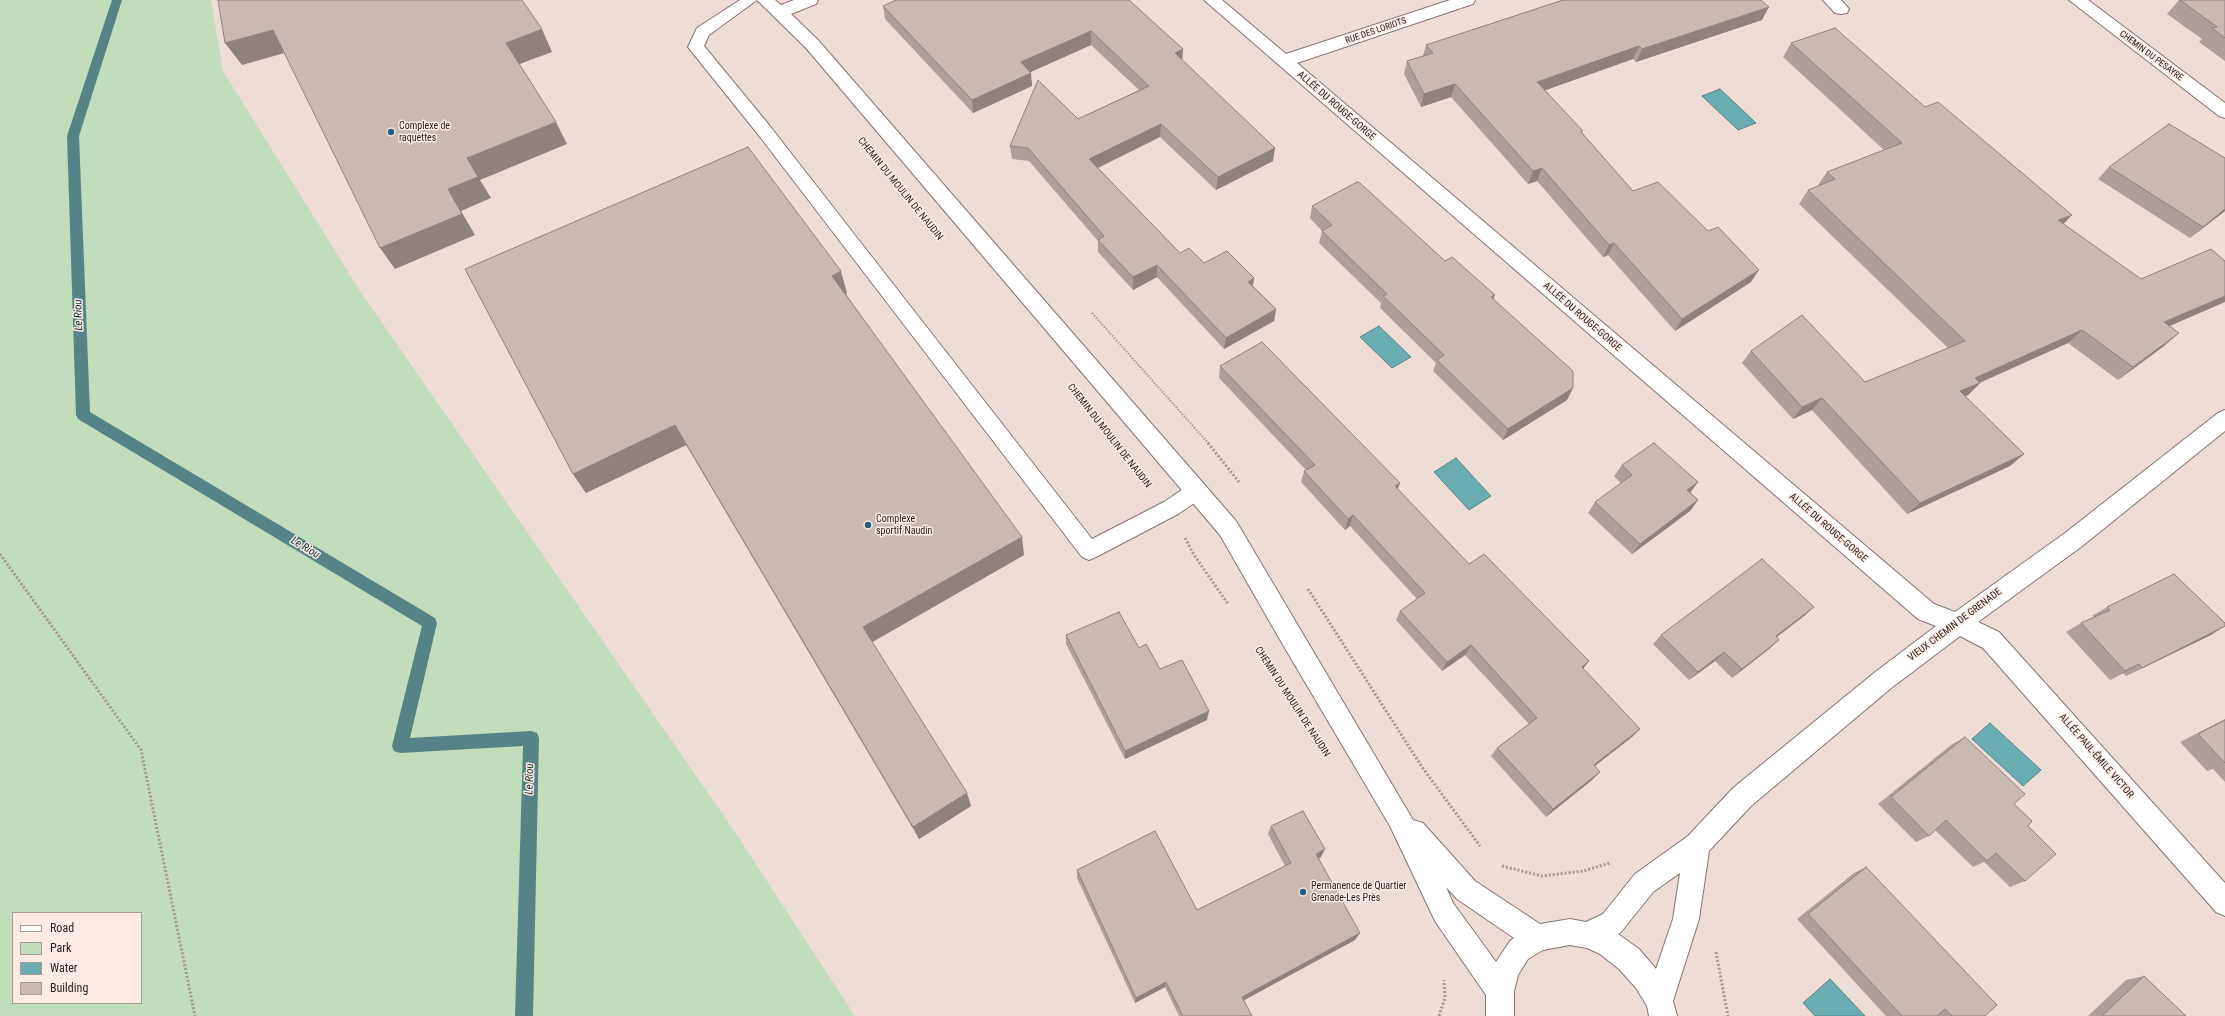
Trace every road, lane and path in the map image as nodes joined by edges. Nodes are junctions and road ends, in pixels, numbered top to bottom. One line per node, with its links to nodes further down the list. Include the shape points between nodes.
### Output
1 (750, 0): 11 (lane, via 702,32 696,47 768,136 1089,551)
2 (810, 0): 6 (street)
3 (1212, 0): 7 (street, ALLÉE DU ROUGE-GORGE)
4 (1467, 0): 7 (street, RUE DES LORIOTS)
5 (2077, 0): 8 (street, CHEMIN DU PESAYRE)
6 (772, 6): 10 (street, via 812,44)
7 (1285, 61): 14 (street, ALLÉE DU ROUGE-GORGE, via 1926,612)
8 (2225, 112)
9 (2225, 419): 14 (street, VIEUX CHEMIN DE GRENADE, via 2073,540)
10 (1196, 491): 11 (lane); 15 (street, via 1228,528)
11 (1171, 508): 13 (path, via 1194,555)
12 (0, 554): 25 (path, via 141,750)
13 (1232, 610)
14 (1958, 623): 16 (street, VIEUX CHEMIN DE GRENADE, via 1882,681 1742,797); 19 (street, ALLÉE PAUL-ÉMILE VICTOR, via 1991,640)
15 (1399, 817): 21 (street, via 1466,890); 23 (street, via 1444,912)
16 (1697, 845): 20 (street, VIEUX CHEMIN DE GRENADE, via 1644,883 1612,923); 24 (street, via 1686,919)
17 (1613, 862): 18 (path, via 1583,871 1542,876)
18 (1494, 864)
19 (2225, 902)
20 (1587, 935): 21 (street, via 1570,932); 24 (street, via 1609,944 1629,959 1646,978)
21 (1537, 938): 23 (street, via 1519,950 1506,969)
22 (1716, 948): 26 (path)
23 (1498, 1008)
24 (1661, 1009)
25 (195, 1016)
26 (1728, 1016)

